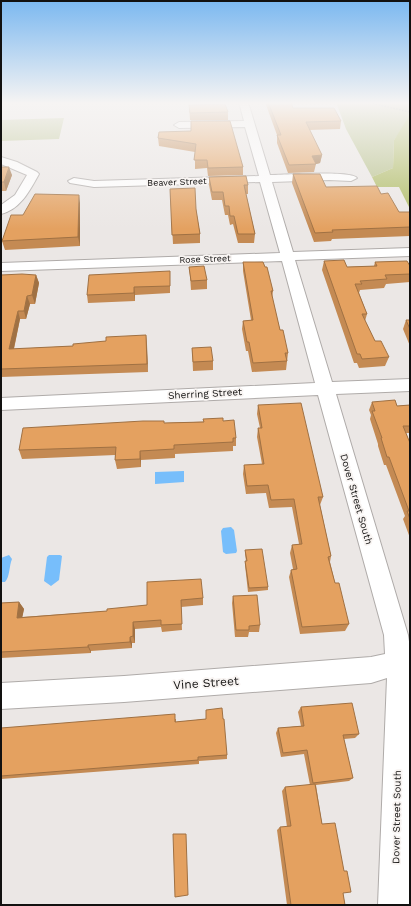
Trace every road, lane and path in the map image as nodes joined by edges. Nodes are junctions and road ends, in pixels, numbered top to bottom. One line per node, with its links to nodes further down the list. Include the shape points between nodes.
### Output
1 (256, 144): 4 (street, Dover Street South)
2 (1, 160): 6 (street, via 33,174 20,197)
3 (351, 178): 4 (street, Beaver Street)
4 (265, 179): 5 (street, Beaver Street, via 94,184); 8 (street, Dover Street South)
5 (74, 181)
6 (1, 210)
7 (410, 252): 8 (street, Rose Street)
8 (287, 256): 9 (street, Rose Street); 11 (street, Dover Street South)
9 (1, 267)
10 (410, 385): 11 (street, Sherring Street)
11 (325, 388): 12 (street, Sherring Street); 13 (street, Dover Street South)
12 (1, 404)
13 (404, 661): 14 (street, Vine Street, via 371,670); 15 (street, Dover Street South)
14 (1, 696)
15 (394, 905)

